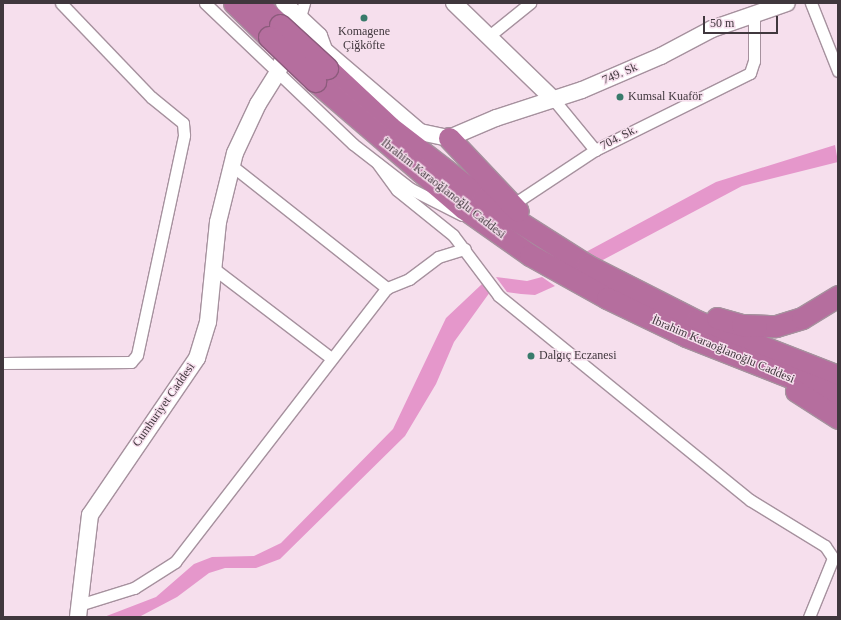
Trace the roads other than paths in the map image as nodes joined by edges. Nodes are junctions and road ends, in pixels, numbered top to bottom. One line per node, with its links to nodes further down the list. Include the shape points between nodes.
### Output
1 (62, 3): 32 (street, via 151,97 183,123 184,135 137,355 131,362)
2 (205, 3): 15 (street)
3 (234, 3): 12 (highway, İbrahim Karaoğlanoğlu Caddesi)
4 (256, 3): 12 (highway, İbrahim Karaoğlanoğlu Caddesi)
5 (284, 3): 10 (street)
6 (454, 3): 13 (street, 704. Sk.)
7 (787, 3): 11 (street, 749. Sk)
8 (811, 3): 14 (street)
9 (522, 5): 13 (street)
10 (302, 10): 15 (street, Cumhuriyet Caddesi); 18 (street, via 318,36 330,40)
11 (754, 14): 17 (street, 749. Sk, via 712,29 661,56); 19 (street, 704. Sk., via 754,61 750,73)
12 (274, 31): 16 (highway, İbrahim Karaoğlanoğlu Caddesi, bridge)
13 (489, 36): 17 (street, 704. Sk.)
14 (838, 71)
15 (277, 74): 20 (street); 21 (street, Cumhuriyet Caddesi, via 241,136)
16 (321, 75): 23 (highway, İbrahim Karaoğlanoğlu Caddesi, via 369,131); 24 (highway, İbrahim Karaoğlanoğlu Caddesi, via 483,199)
17 (554, 100): 18 (street, 749. Sk); 19 (street, 704. Sk.)
18 (443, 138): 22 (highway)
19 (595, 150): 22 (street)
20 (378, 164): 23 (street, via 439,205); 25 (street, via 388,182 453,235)
21 (232, 165): 26 (street, Cumhuriyet Caddesi, via 218,222); 27 (street)
22 (512, 205): 24 (highway)
23 (476, 218): 30 (highway, İbrahim Karaoğlanoğlu Caddesi, via 530,255 607,298)
24 (548, 242): 28 (highway, İbrahim Karaoğlanoğlu Caddesi)
25 (465, 249): 27 (street, via 438,257 410,279); 37 (street, via 499,296 750,500 825,546 833,558 832,564)
26 (212, 268): 31 (street); 36 (street, Cumhuriyet Caddesi, via 208,322 198,358 90,515)
27 (387, 288): 31 (street)
28 (636, 291): 29 (highway, via 705,315 749,326 776,326 802,318); 33 (highway, İbrahim Karaoğlanoğlu Caddesi, via 711,327)
29 (838, 296)
30 (686, 336): 34 (highway, İbrahim Karaoğlanoğlu Caddesi); 35 (highway, via 808,397)
31 (330, 357): 36 (street, via 175,562 134,588)
32 (3, 363)
33 (838, 376)
34 (838, 396)
35 (838, 418)
36 (78, 611)
37 (809, 617)

